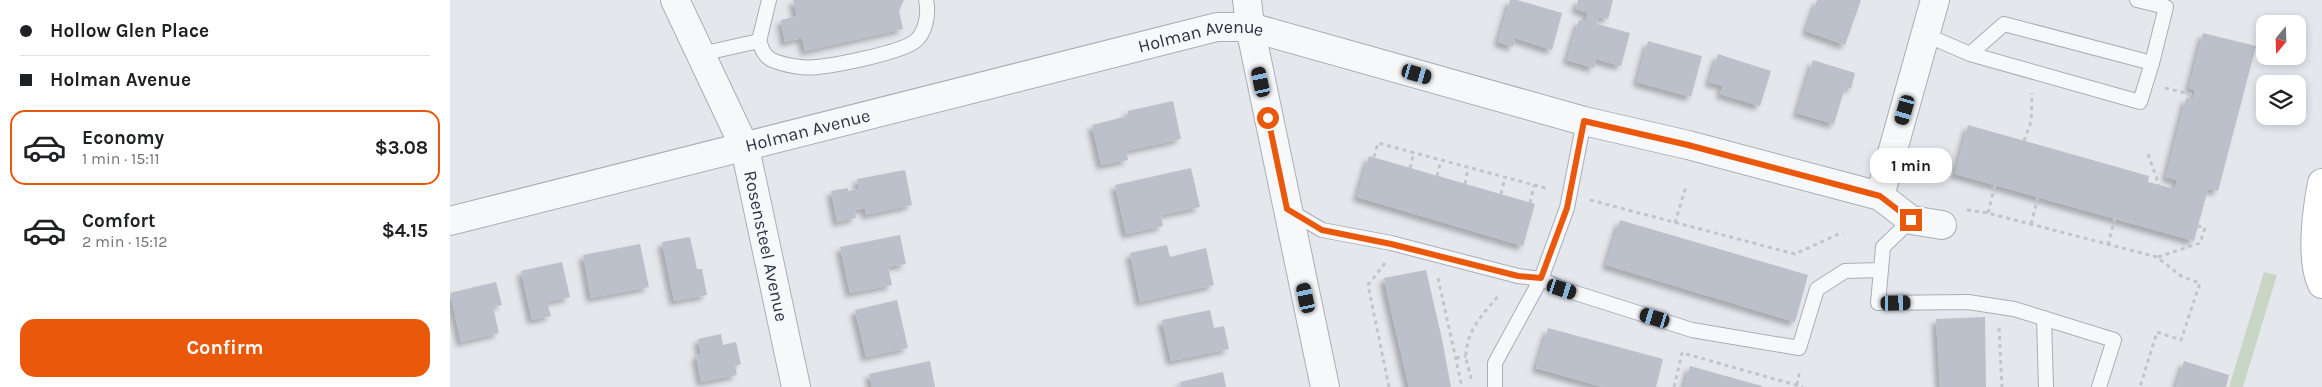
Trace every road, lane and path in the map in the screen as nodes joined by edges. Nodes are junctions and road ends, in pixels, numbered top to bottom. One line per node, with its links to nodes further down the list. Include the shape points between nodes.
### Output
1 (675, 0): 10 (street, Rosensteel Avenue)
2 (768, 0): 9 (lane)
3 (926, 0): 9 (lane, via 928,10 916,42 866,58 816,68 789,64 772,60)
4 (1246, 0): 7 (street)
5 (1935, 0): 8 (street)
6 (2136, 0): 12 (lane, via 2166,7)
7 (1250, 27): 16 (street, Holman Avenue); 18 (street, Holman Avenue, via 1217,27); 39 (street)
8 (1926, 35): 11 (lane); 35 (street)
9 (759, 42): 10 (lane)
10 (701, 54): 18 (street, Rosensteel Avenue)
11 (1970, 54): 12 (lane, via 2004,24); 13 (lane)
12 (2152, 63): 14 (lane)
13 (2033, 72): 14 (lane, via 2140,102); 17 (path, via 2031,122)
14 (2146, 82): 15 (path)
15 (2194, 95)
16 (1584, 121): 35 (street, Holman Avenue); 55 (lane, via 1567,208)
17 (2024, 140)
18 (745, 148): 44 (street, Holman Avenue); 66 (street, Rosensteel Avenue)
19 (1414, 152): 21 (path, via 1378,143); 22 (path); 23 (path)
20 (2148, 154): 29 (path)
21 (1374, 157)
22 (1442, 160): 24 (path); 25 (path)
23 (1410, 168)
24 (1468, 168): 26 (path); 28 (path)
25 (1437, 176)
26 (1505, 177): 30 (path); 34 (path)
27 (2322, 183): 56 (main road, via 2316,256)
28 (1465, 184)
29 (2159, 184)
30 (1534, 185): 33 (path); 38 (path)
31 (1995, 185): 41 (path)
32 (1686, 186): 45 (path)
33 (1551, 190)
34 (1501, 194)
35 (1880, 196): 43 (street, Holman Avenue)
36 (2038, 197): 46 (path)
37 (1590, 200): 45 (path)
38 (1530, 202)
39 (1287, 209): 51 (lane, via 1322,230); 67 (street)
40 (1964, 209): 41 (path)
41 (1988, 213): 46 (path)
42 (2115, 218): 50 (path)
43 (1911, 220): 47 (street, Holman Avenue); 54 (lane, via 1883,247)
44 (450, 221)
45 (1675, 223): 49 (path, via 1795,254)
46 (2031, 224): 50 (path)
47 (1942, 225)
48 (2198, 226): 52 (path, via 2205,228 2200,242)
49 (1843, 232)
50 (2108, 245): 52 (path)
51 (1433, 256): 55 (lane, via 1518,276); 63 (path)
52 (2157, 257): 77 (path, via 2181,276 2200,283 2181,340 2157,332)
53 (1384, 265): 68 (path, via 1368,285)
54 (1881, 270): 55 (lane, via 1845,271 1817,289 1799,348 1692,330 1562,289); 58 (lane, via 1878,303 1968,302)
55 (1541, 278): 71 (lane, via 1495,363)
56 (2322, 284)
57 (1502, 293): 62 (path, via 1474,325)
58 (1999, 306): 59 (lane); 74 (path)
59 (2044, 318): 75 (lane); 76 (lane, via 2114,340)
60 (1687, 349): 61 (path)
61 (1686, 354): 65 (path); 72 (path, via 1682,353)
62 (1466, 356): 63 (path); 70 (path)
63 (1456, 358): 69 (path)
64 (1801, 368): 65 (path)
65 (1797, 385): 73 (path)
66 (796, 387)
67 (1325, 387)
68 (1389, 387)
69 (1462, 387)
70 (1473, 387)
71 (1495, 387)
72 (1674, 387)
73 (1803, 387)
74 (2002, 387)
75 (2046, 387)
76 (2099, 387)
77 (2140, 387)

